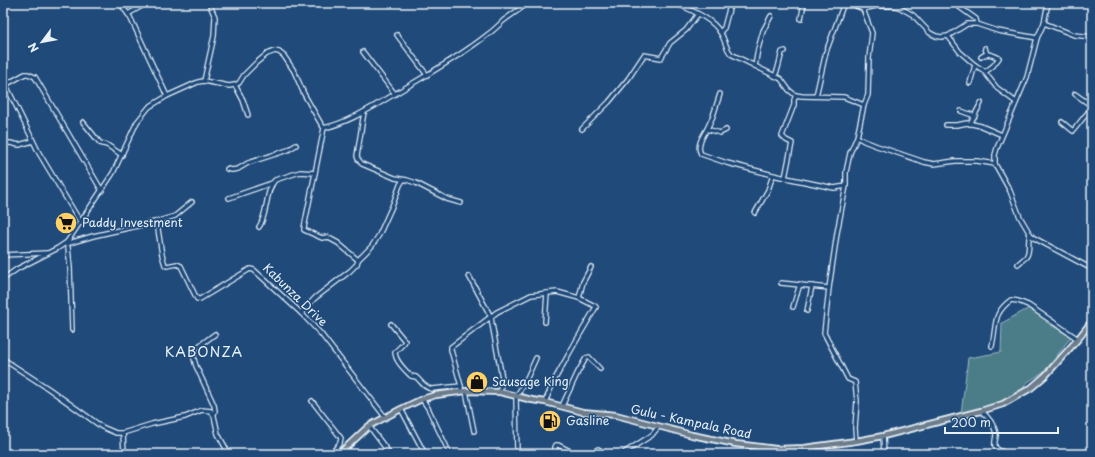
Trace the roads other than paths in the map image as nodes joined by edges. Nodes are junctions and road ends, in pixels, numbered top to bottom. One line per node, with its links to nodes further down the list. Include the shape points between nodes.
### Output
1 (120, 3): 16 (street)
2 (144, 3): 16 (street)
3 (209, 3): 38 (street, via 215,22)
4 (528, 3): 35 (street, via 488,35)
5 (676, 3): 17 (street)
6 (733, 3): 22 (street, via 724,28)
7 (804, 3): 19 (street)
8 (844, 3): 47 (street, via 826,52)
9 (854, 3): 15 (street)
10 (960, 3): 21 (street, via 958,6 976,19)
11 (982, 3): 14 (street)
12 (1048, 3): 20 (street)
13 (900, 5): 15 (street); 24 (street, via 914,15 930,33 941,37)
14 (988, 5)
15 (863, 9): 50 (street, via 872,33 868,95)
16 (128, 14): 46 (street)
17 (698, 14): 22 (street); 61 (street, via 686,30 670,43 662,58 644,55 610,102)
18 (771, 16): 33 (street, via 763,31)
19 (801, 19)
20 (1044, 23): 25 (street, via 1074,35); 26 (street)
21 (977, 24): 24 (street, via 967,24); 26 (street, via 998,31)
22 (720, 32): 33 (street, via 731,54)
23 (397, 35): 35 (street)
24 (948, 36): 32 (street, via 960,52)
25 (1092, 37)
26 (1037, 38): 48 (street, via 1027,77)
27 (984, 48): 30 (street)
28 (786, 51): 36 (street, via 780,56)
29 (363, 52): 42 (street)
30 (988, 54): 31 (street); 34 (street, via 999,58)
31 (981, 57)
32 (975, 65): 34 (street); 39 (street)
33 (755, 66): 36 (street)
34 (985, 72): 48 (street, via 997,88)
35 (427, 75): 42 (street)
36 (775, 76): 45 (street)
37 (3, 79): 40 (street)
38 (204, 81): 41 (street); 46 (street)
39 (970, 83)
40 (4, 85): 66 (street); 78 (street, via 25,74 35,77)
41 (235, 85): 54 (street); 60 (street, via 256,62 267,54 278,52 284,56 294,71)
42 (395, 94): 53 (street)
43 (720, 94): 62 (street)
44 (1075, 94): 51 (street)
45 (796, 95): 47 (street); 74 (street, via 782,136 792,143)
46 (167, 96): 69 (street, via 143,114 134,127)
47 (816, 96): 50 (street, via 844,97)
48 (1016, 102): 64 (street)
49 (980, 103): 55 (street)
50 (864, 105): 65 (street)
51 (1092, 107): 57 (street, via 1073,131)
52 (961, 111): 55 (street)
53 (364, 112): 60 (street, via 337,125); 75 (street, via 358,159 362,164)
54 (248, 116)
55 (975, 116): 58 (street)
56 (83, 122): 69 (street, via 100,143)
57 (1062, 122)
58 (970, 124): 59 (street); 64 (street)
59 (946, 126)
60 (324, 128): 72 (street)
61 (582, 129)
62 (707, 129): 63 (street, via 720,133); 73 (street, via 699,147 701,154)
63 (726, 130)
64 (1002, 136): 70 (street, via 997,148)
65 (857, 137): 70 (street, via 934,164 977,161); 77 (street, via 850,153)
66 (33, 141): 67 (street, via 19,145); 83 (street)
67 (3, 143)
68 (296, 145): 71 (street, via 238,169)
69 (122, 155): 78 (street)
70 (996, 164): 86 (street)
71 (227, 169)
72 (315, 173): 76 (street, via 300,172); 90 (street, via 304,230 338,243)
73 (773, 175): 74 (street); 82 (street)
74 (785, 178): 77 (street, via 834,188)
75 (403, 180): 81 (street, via 416,183 447,199); 90 (street, via 379,235)
76 (272, 183): 79 (street); 85 (street, via 265,215)
77 (846, 186): 99 (street)
78 (102, 191): 83 (street)
79 (229, 198)
80 (192, 202): 84 (street, via 175,216)
81 (461, 203)
82 (755, 213)
83 (81, 222): 87 (street)
84 (155, 222): 87 (street); 104 (street, Kabunza Drive, via 165,265 181,266 197,299 250,269)
85 (259, 227)
86 (1030, 234): 91 (street, via 1029,251); 93 (street)
87 (66, 244): 88 (street); 109 (street, via 70,267)
88 (48, 253): 89 (street); 95 (street)
89 (3, 255)
90 (358, 260): 104 (street, via 350,271 314,298)
91 (1018, 264)
92 (591, 267): 101 (street, via 583,282)
93 (1092, 269)
94 (469, 276): 105 (street)
95 (3, 279)
96 (781, 283): 97 (street)
97 (800, 284): 98 (street); 102 (street)
98 (812, 286): 99 (street); 103 (street)
99 (829, 288): 133 (street, via 824,333 848,379 855,382)
100 (547, 293): 101 (street, via 557,292); 105 (street, via 531,294); 107 (street)
101 (579, 298): 122 (street, via 596,309 555,379)
102 (793, 307)
103 (807, 311)
104 (301, 313): 127 (street, Kabunza Drive, via 328,342)
105 (491, 317): 116 (street, via 450,348); 118 (street, via 502,378)
106 (1092, 320): 111 (main road, Gulu - Kampala Road)
107 (545, 322)
108 (391, 324): 116 (street, via 405,341 394,354 411,376 432,389)
109 (72, 330)
110 (215, 334): 126 (street, via 199,346 194,355 196,366 214,405)
111 (1078, 338): 112 (street, via 1028,305 1011,300 1002,306 996,316); 125 (main road, Gulu - Kampala Road, via 1046,375 1031,388 1003,404)
112 (992, 346)
113 (536, 358): 119 (street)
114 (3, 359): 131 (street, via 102,427)
115 (600, 369): 123 (street, via 589,357 586,358)
116 (461, 386): 117 (street)
117 (464, 391): 118 (main road, Gulu - Kampala Road); 120 (main road, Gulu - Kampala Road); 130 (street)
118 (500, 392): 119 (main road, Gulu - Kampala Road)
119 (516, 396): 122 (main road, Gulu - Kampala Road); 143 (street)
120 (422, 399): 124 (main road, Gulu - Kampala Road); 142 (street)
121 (312, 401): 138 (street, via 341,438)
122 (545, 402): 123 (main road, Gulu - Kampala Road)
123 (562, 406): 129 (main road, Gulu - Kampala Road, via 583,412 616,415)
124 (401, 409): 127 (main road, Gulu - Kampala Road); 141 (street)
125 (981, 411): 132 (main road, Gulu - Kampala Road); 150 (street, via 988,415 994,428 994,445)
126 (214, 414): 131 (street, via 202,410); 137 (street, via 218,434)
127 (385, 417): 128 (main road, Gulu - Kampala Road)
128 (369, 426): 139 (main road, Gulu - Kampala Road); 140 (street)
129 (659, 426): 134 (main road, Gulu - Kampala Road, via 736,444); 147 (street, via 652,435)
130 (474, 431)
131 (123, 433): 136 (street)
132 (883, 436): 133 (main road, Gulu - Kampala Road); 149 (street)
133 (856, 441): 134 (main road, Gulu - Kampala Road, via 804,448)
134 (771, 448): 148 (street)
135 (568, 450): 144 (street, via 556,445)
136 (124, 454)
137 (229, 454)
138 (331, 454)
139 (339, 454)
140 (390, 454)
141 (425, 454)
142 (450, 454)
143 (517, 454)
144 (555, 454)
145 (591, 454): 146 (street, via 598,449)
146 (602, 454)
147 (622, 454)
148 (770, 454)
149 (884, 454)
150 (1007, 454)

